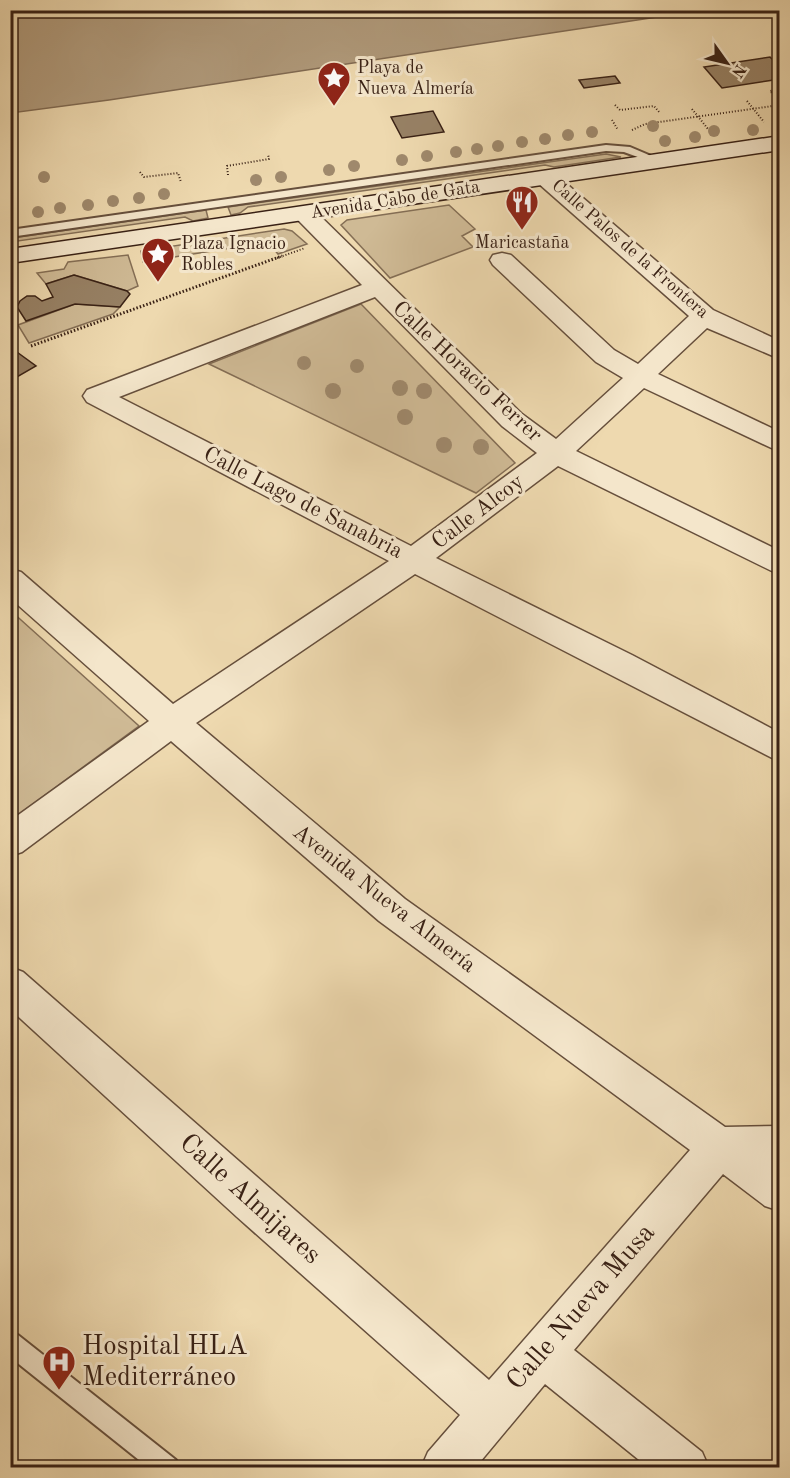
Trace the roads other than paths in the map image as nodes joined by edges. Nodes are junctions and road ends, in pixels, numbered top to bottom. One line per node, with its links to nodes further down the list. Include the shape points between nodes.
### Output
1 (780, 143): 2 (street, Avenida Cabo de Gata)
2 (657, 161): 3 (street, Avenida Cabo de Gata); 5 (lane, via 613,148)
3 (546, 177): 4 (street, Avenida Cabo de Gata); 9 (street, Calle Palos de la Frontera)
4 (305, 214): 6 (street, Avenida Cabo de Gata); 8 (street, Calle Horacio Ferrer)
5 (10, 234)
6 (10, 256)
7 (502, 260): 11 (street, via 605,356)
8 (379, 287): 13 (street, Calle Horacio Ferrer, via 512,420); 14 (street, Calle Lago de Sanabria, via 96,396)
9 (704, 316): 10 (street, Calle Palos de la Frontera); 11 (street, Calle Alcoy)
10 (780, 351)
11 (640, 376): 12 (street); 13 (street, Calle Alcoy)
12 (780, 443)
13 (556, 453): 14 (street, Calle Alcoy); 15 (street, Calle Horacio Ferrer)
14 (413, 560): 17 (street, Calle Alcoy); 18 (street, Calle Lago de Sanabria)
15 (780, 564)
16 (10, 580): 17 (street, Avenida Nueva Almería)
17 (172, 722): 19 (street, Calle Alcoy); 22 (street, Avenida Nueva Almería, via 392,910)
18 (780, 749)
19 (10, 841)
20 (10, 984): 26 (street, Calle Almijares)
21 (780, 1146): 22 (street)
22 (719, 1147): 23 (street, Avenida Nueva Almería); 25 (street, Calle Nueva Musa)
23 (780, 1191)
24 (14, 1352): 27 (lane)
25 (542, 1353): 26 (street, Calle Nueva Musa); 29 (street)
26 (491, 1412): 28 (street, Calle Nueva Musa)
27 (168, 1467)
28 (444, 1467)
29 (686, 1467)

